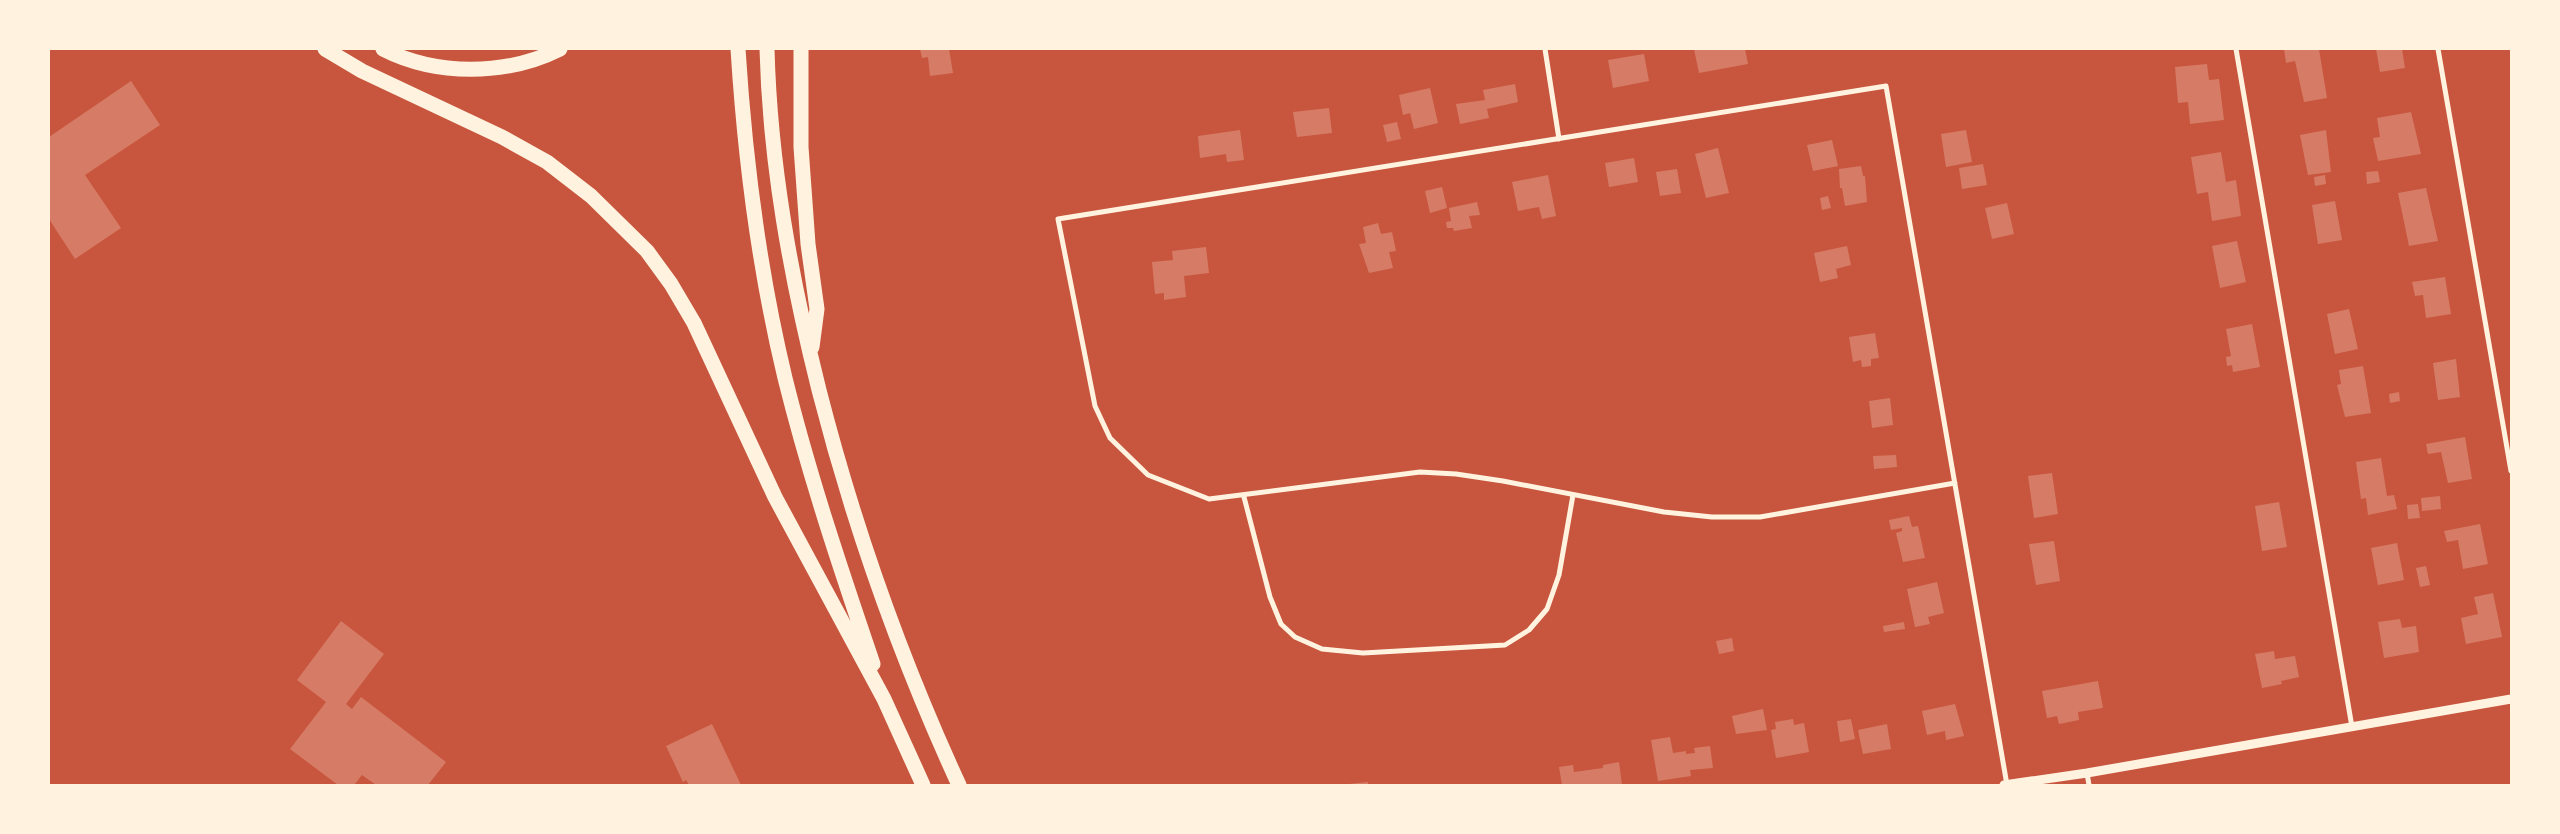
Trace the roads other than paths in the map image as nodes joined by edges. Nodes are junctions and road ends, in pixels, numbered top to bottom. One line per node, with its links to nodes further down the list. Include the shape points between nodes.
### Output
1 (325, 49): 16 (highway, via 362,71 502,137 547,162 591,196 638,240 671,284 694,323 791,529)
2 (383, 49): 3 (highway, via 415,61 472,69 519,64)
3 (560, 49)
4 (738, 49): 16 (highway, via 747,159 765,281 780,354 840,569)
5 (767, 49): 11 (highway, via 778,189 796,293)
6 (801, 49): 11 (highway, via 801,147 816,309)
7 (1545, 49): 10 (street)
8 (2236, 49): 18 (street)
9 (2438, 49): 12 (street)
10 (1559, 138): 13 (street, via 1886,86); 15 (street, via 1058,219 1095,406 1110,438 1148,475 1167,484 1209,499)
11 (811, 356): 21 (highway, via 842,480 878,586 927,716)
12 (2511, 471)
13 (1955, 483): 14 (street, via 1760,517 1664,512); 22 (street)
14 (1573, 494): 15 (street, via 1456,474 1420,472); 15 (street, via 1559,575 1546,609 1529,630 1505,646 1363,652 1322,649 1295,637 1281,624 1270,597)
15 (1244, 497)
16 (884, 699): 20 (highway)
17 (2511, 699): 18 (street)
18 (2352, 726): 19 (street)
19 (2087, 773): 22 (street); 23 (street)
20 (923, 785)
21 (958, 785)
22 (2005, 785)
23 (2089, 785)

